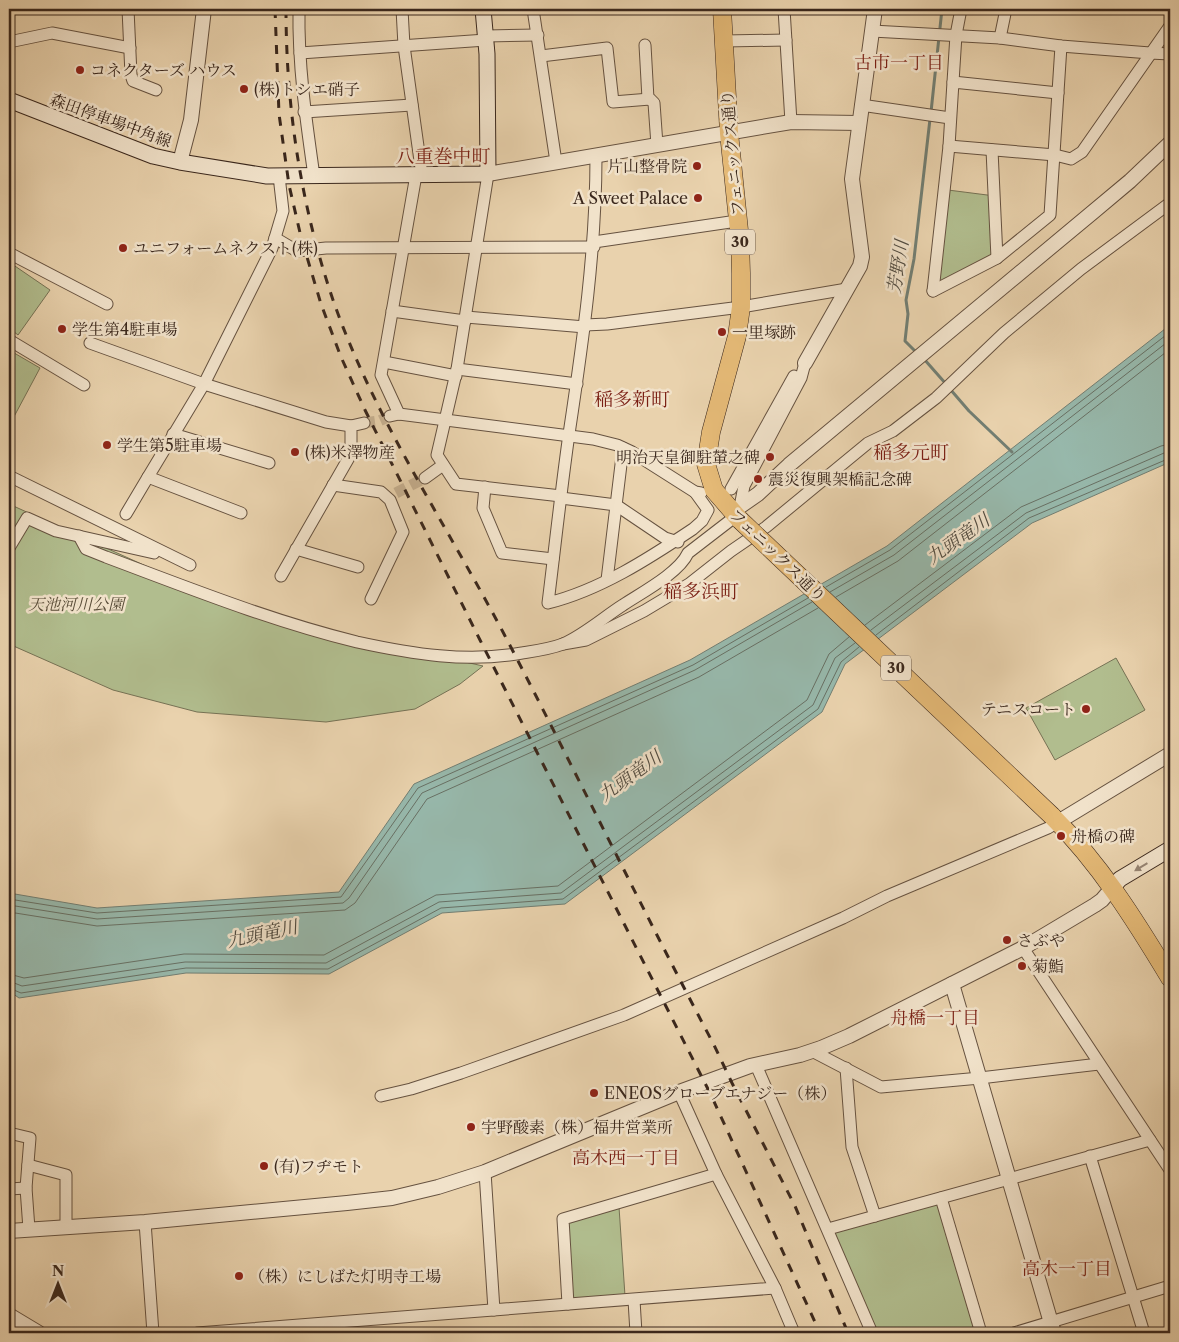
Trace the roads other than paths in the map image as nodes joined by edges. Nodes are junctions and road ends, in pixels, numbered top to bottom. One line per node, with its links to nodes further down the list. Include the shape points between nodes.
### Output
1 (128, 9): 24 (street)
2 (204, 9): 47 (street, via 191,120)
3 (299, 9): 25 (street)
4 (402, 9): 22 (street)
5 (483, 9): 16 (main road)
6 (533, 9): 14 (street)
7 (722, 9): 19 (main road, フェニックス通り / 30)
8 (784, 9): 18 (street)
9 (875, 9): 13 (street)
10 (961, 9): 15 (street)
11 (1006, 9): 17 (street)
12 (1170, 26): 26 (street)
13 (872, 31): 15 (street); 35 (street)
14 (538, 35): 16 (street); 28 (street)
15 (956, 35): 17 (street); 29 (street)
16 (486, 38): 22 (street); 49 (main road)
17 (1000, 38): 23 (street)
18 (786, 40): 19 (street); 38 (street)
19 (724, 41): 40 (main road, フェニックス通り / 30)
20 (9, 42): 24 (street, via 52,34)
21 (645, 45): 32 (street)
22 (404, 46): 25 (street); 34 (street)
23 (1061, 46): 26 (street); 31 (street)
24 (130, 48): 30 (street, via 133,81)
25 (300, 53): 36 (street)
26 (1150, 54): 27 (street); 45 (street, via 1082,152 1071,159)
27 (1170, 54)
28 (541, 56): 32 (street, via 607,48 613,102); 48 (street)
29 (953, 82): 31 (street); 37 (street)
30 (156, 90)
31 (1058, 93): 45 (street)
32 (648, 99): 42 (street, via 654,103)
33 (9, 100): 47 (main road, 森田停車場中角線, via 154,156)
34 (412, 105): 36 (street); 50 (street)
35 (862, 105): 37 (street); 39 (street)
36 (304, 112): 52 (street)
37 (950, 118): 43 (street)
38 (791, 122): 39 (street); 40 (street)
39 (859, 123): 61 (street, via 852,179 862,257)
40 (729, 133): 42 (street); 54 (main road, フェニックス通り / 30)
41 (1170, 143): 93 (street, via 1130,181 789,465)
42 (657, 145): 46 (street)
43 (949, 146): 44 (street); 60 (street, via 934,291)
44 (992, 150): 45 (street); 60 (street)
45 (1055, 155): 60 (street, via 1050,215)
46 (596, 156): 48 (street); 56 (street)
47 (180, 162): 51 (main road, 森田停車場中角線)
48 (556, 162): 49 (street)
49 (488, 174): 50 (main road, 森田停車場中角線); 58 (street)
50 (419, 175): 52 (main road, 森田停車場中角線); 57 (street)
51 (278, 176): 52 (main road, 森田停車場中角線); 55 (street, via 283,211)
52 (314, 176)
53 (1170, 203): 105 (street, via 1004,333 936,398 893,431 868,443 689,584 586,640)
54 (737, 220): 56 (street); 63 (main road, フェニックス通り / 30, via 742,273)
55 (275, 238): 57 (street, via 297,250); 72 (street)
56 (594, 244): 58 (street); 66 (street)
57 (403, 248): 58 (street); 64 (street)
58 (476, 248): 65 (street)
59 (9, 253): 62 (street)
60 (997, 258)
61 (847, 289): 63 (street); 70 (street)
62 (107, 304)
63 (741, 307): 66 (street); 93 (main road, フェニックス通り / 30, via 737,336 706,458 714,490)
64 (392, 311): 65 (street); 69 (street)
65 (466, 319): 66 (street); 71 (street)
66 (585, 326): 73 (street)
67 (9, 340): 74 (street)
68 (90, 343): 72 (street)
69 (384, 362): 71 (street); 75 (street, via 381,375 394,415)
70 (805, 363): 88 (street, via 794,376); 93 (street, via 801,378 744,486)
71 (457, 372): 73 (street); 75 (street)
72 (204, 384): 77 (street, via 326,422); 78 (street)
73 (577, 384): 79 (street)
74 (84, 385)
75 (446, 420): 79 (street); 82 (street, via 437,455)
76 (364, 423): 77 (street)
77 (351, 426): 86 (street, via 351,454)
78 (173, 434): 81 (street); 84 (street)
79 (569, 435): 80 (street); 89 (street)
80 (623, 448): 90 (street); 95 (street, via 700,493 708,510 702,521)
81 (269, 464)
82 (443, 465): 85 (street); 87 (street, via 456,484)
83 (9, 476): 98 (street)
84 (148, 477): 91 (street); 92 (street)
85 (425, 478)
86 (333, 485): 97 (street); 104 (street, via 391,495 403,532)
87 (485, 487): 89 (street); 99 (street, via 483,508 502,553)
88 (731, 489)
89 (561, 497): 90 (street); 99 (street)
90 (616, 505): 95 (street); 103 (street)
91 (126, 514)
92 (241, 514)
93 (734, 516): 95 (street, via 681,542); 105 (street, via 664,578); 107 (main road, フェニックス通り / 30, bridge)
94 (79, 536): 96 (street, via 56,531 26,518); 98 (street); 105 (street, via 86,549 252,612 384,648 442,657 482,658)
95 (674, 542): 103 (street)
96 (9, 548)
97 (296, 549): 101 (street); 102 (street)
98 (174, 557): 100 (street)
99 (553, 559): 103 (street, via 548,603)
100 (190, 565)
101 (358, 567)
102 (281, 576)
103 (607, 580)
104 (372, 599)
105 (563, 644)
106 (1170, 754): 107 (street)
107 (1055, 819): 109 (main road, フェニックス通り / 30); 120 (street, via 1048,828 887,896 624,1015 462,1073)
108 (1170, 849): 109 (main road, one-way to 109, via 1120,879)
109 (1114, 887): 110 (street, via 1095,905); 111 (main road, フェニックス通り / 30)
110 (1023, 948): 113 (street); 115 (street)
111 (1166, 959): 112 (main road, フェニックス通り / 30)
112 (1170, 978)
113 (952, 984): 114 (street); 118 (street)
114 (812, 1051): 116 (street); 117 (street)
115 (1099, 1064): 118 (street); 122 (street)
116 (756, 1065): 119 (street); 136 (street)
117 (846, 1068): 118 (street, via 881,1087); 132 (street, via 852,1147)
118 (980, 1078): 128 (street)
119 (679, 1092): 126 (street); 127 (street)
120 (381, 1096)
121 (9, 1133): 124 (street, via 30,1138)
122 (1150, 1140): 123 (street); 125 (street)
123 (1090, 1156): 128 (street); 140 (street)
124 (28, 1164): 129 (street); 134 (street, via 66,1175)
125 (1170, 1170)
126 (485, 1172): 133 (street, via 392,1198); 143 (street)
127 (716, 1174): 139 (street); 142 (street, via 563,1219)
128 (1008, 1179): 131 (street); 145 (street)
129 (26, 1188): 130 (street); 135 (street)
130 (9, 1189)
131 (941, 1198): 132 (street); 152 (street)
132 (875, 1216): 136 (street)
133 (145, 1222): 134 (street); 147 (street)
134 (66, 1227): 135 (street)
135 (29, 1229): 137 (street)
136 (828, 1229): 151 (street)
137 (9, 1231)
138 (1170, 1286): 140 (street)
139 (775, 1288): 141 (street); 150 (street)
140 (1134, 1297): 145 (street); 154 (street)
141 (634, 1300): 142 (street); 149 (street)
142 (568, 1304): 143 (street)
143 (494, 1310): 148 (street)
144 (9, 1315): 146 (street)
145 (1052, 1328): 153 (street)
146 (39, 1333)
147 (153, 1333)
148 (197, 1333)
149 (636, 1333)
150 (794, 1333)
151 (872, 1333)
152 (981, 1333)
153 (1014, 1333)
154 (1144, 1333)

